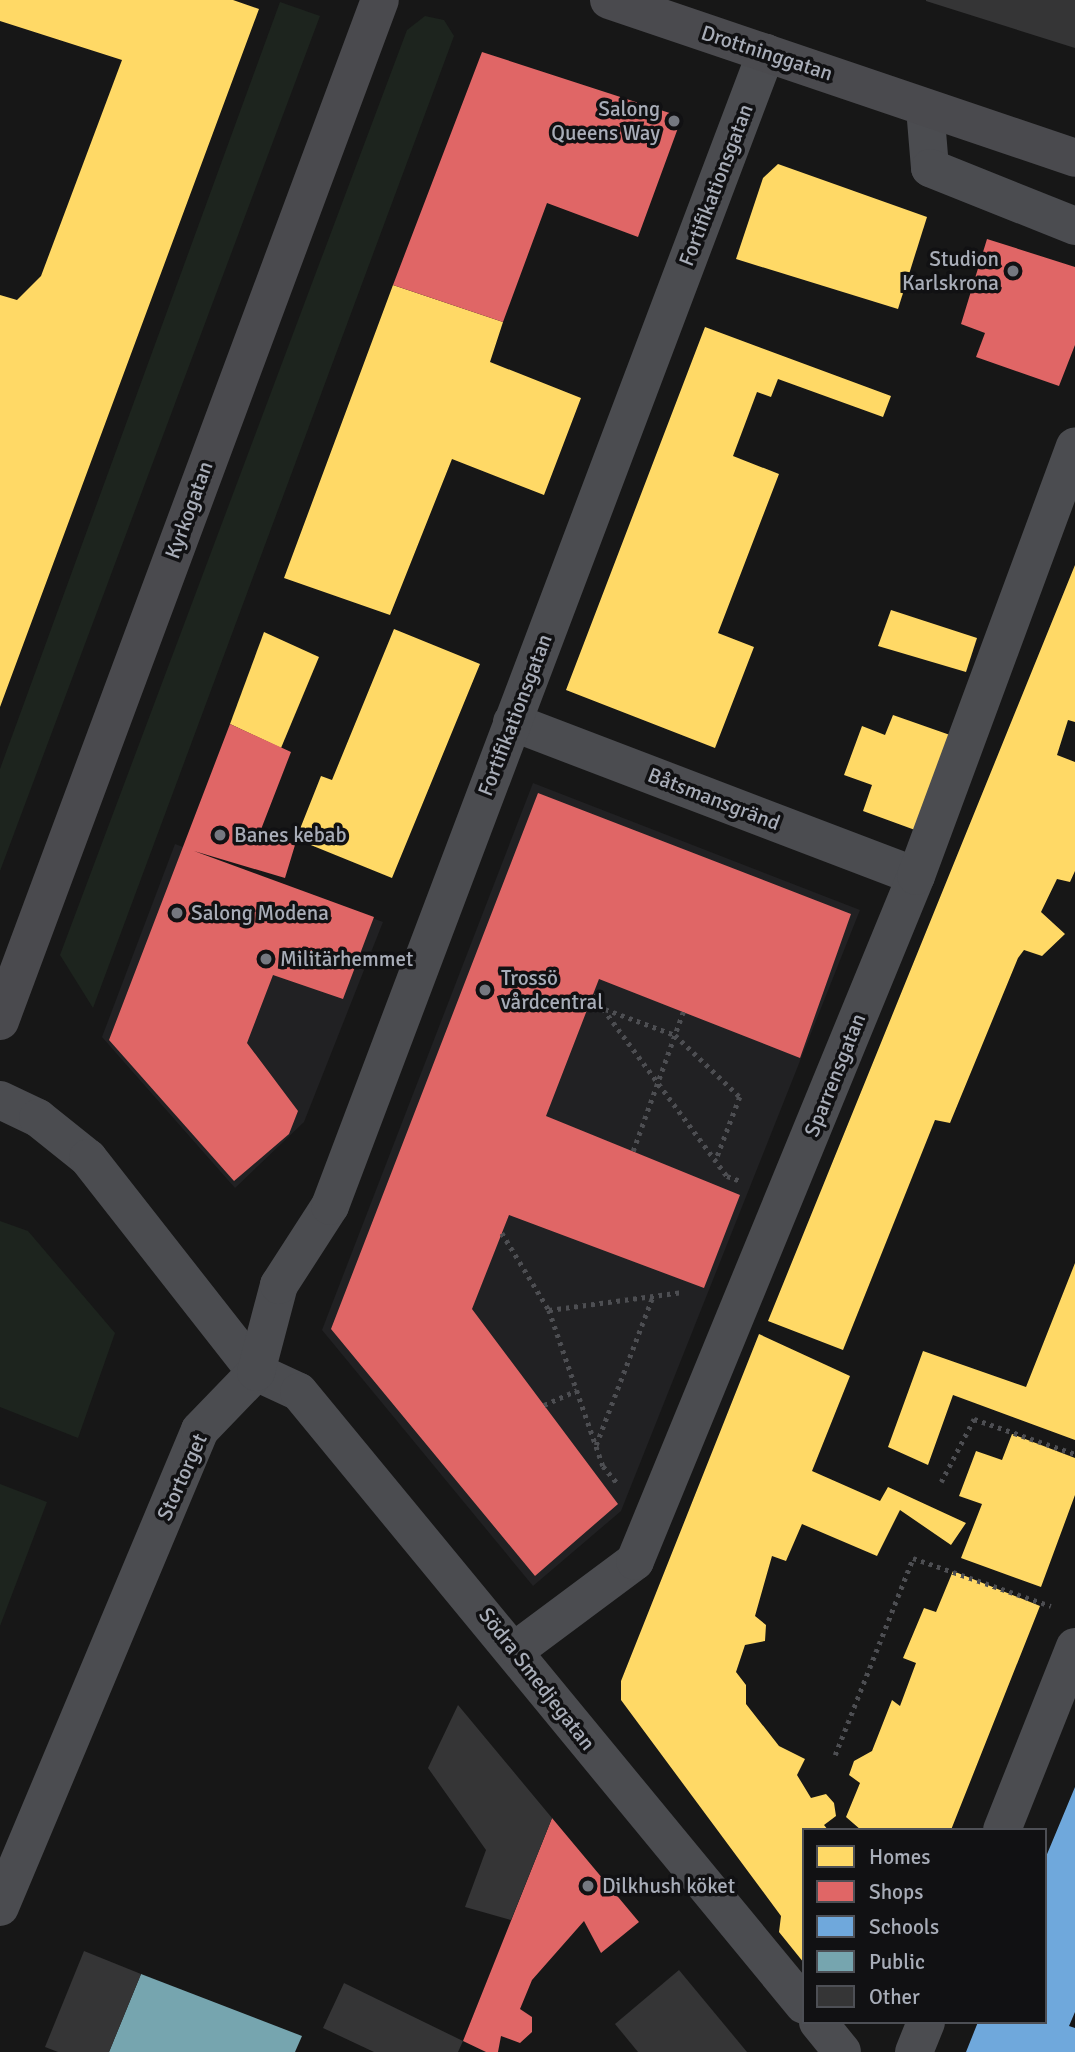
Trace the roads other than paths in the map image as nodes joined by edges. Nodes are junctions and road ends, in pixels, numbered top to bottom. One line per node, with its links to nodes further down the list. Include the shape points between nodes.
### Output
1 (380, 0): 10 (street, Kyrkogatan)
2 (609, 0): 3 (street, Drottninggatan)
3 (766, 53): 4 (street, Drottninggatan); 8 (street, Fortifikationsgatan)
4 (925, 108): 5 (street, Drottninggatan); 6 (street, via 930,168)
5 (1075, 158)
6 (1075, 226)
7 (1075, 446): 9 (street, Sparrensgatan)
8 (512, 722): 9 (street, Båtsmansgränd); 12 (street, Fortifikationsgatan, via 330,1206 279,1285)
9 (916, 876): 14 (street, Sparrensgatan, via 635,1561)
10 (0, 1021)
11 (0, 1100): 12 (street, via 38,1118 88,1158)
12 (256, 1372): 14 (street, Södra Smedjegatan, via 299,1392); 16 (street, Stortorget, via 201,1430)
13 (1075, 1647): 15 (street)
14 (517, 1650): 17 (street, Södra Smedjegatan, via 545,1694)
15 (1003, 1828)
16 (0, 1907)
17 (802, 2003)
18 (820, 2024): 20 (street)
19 (925, 2024): 21 (street)
20 (842, 2052)
21 (914, 2052)

